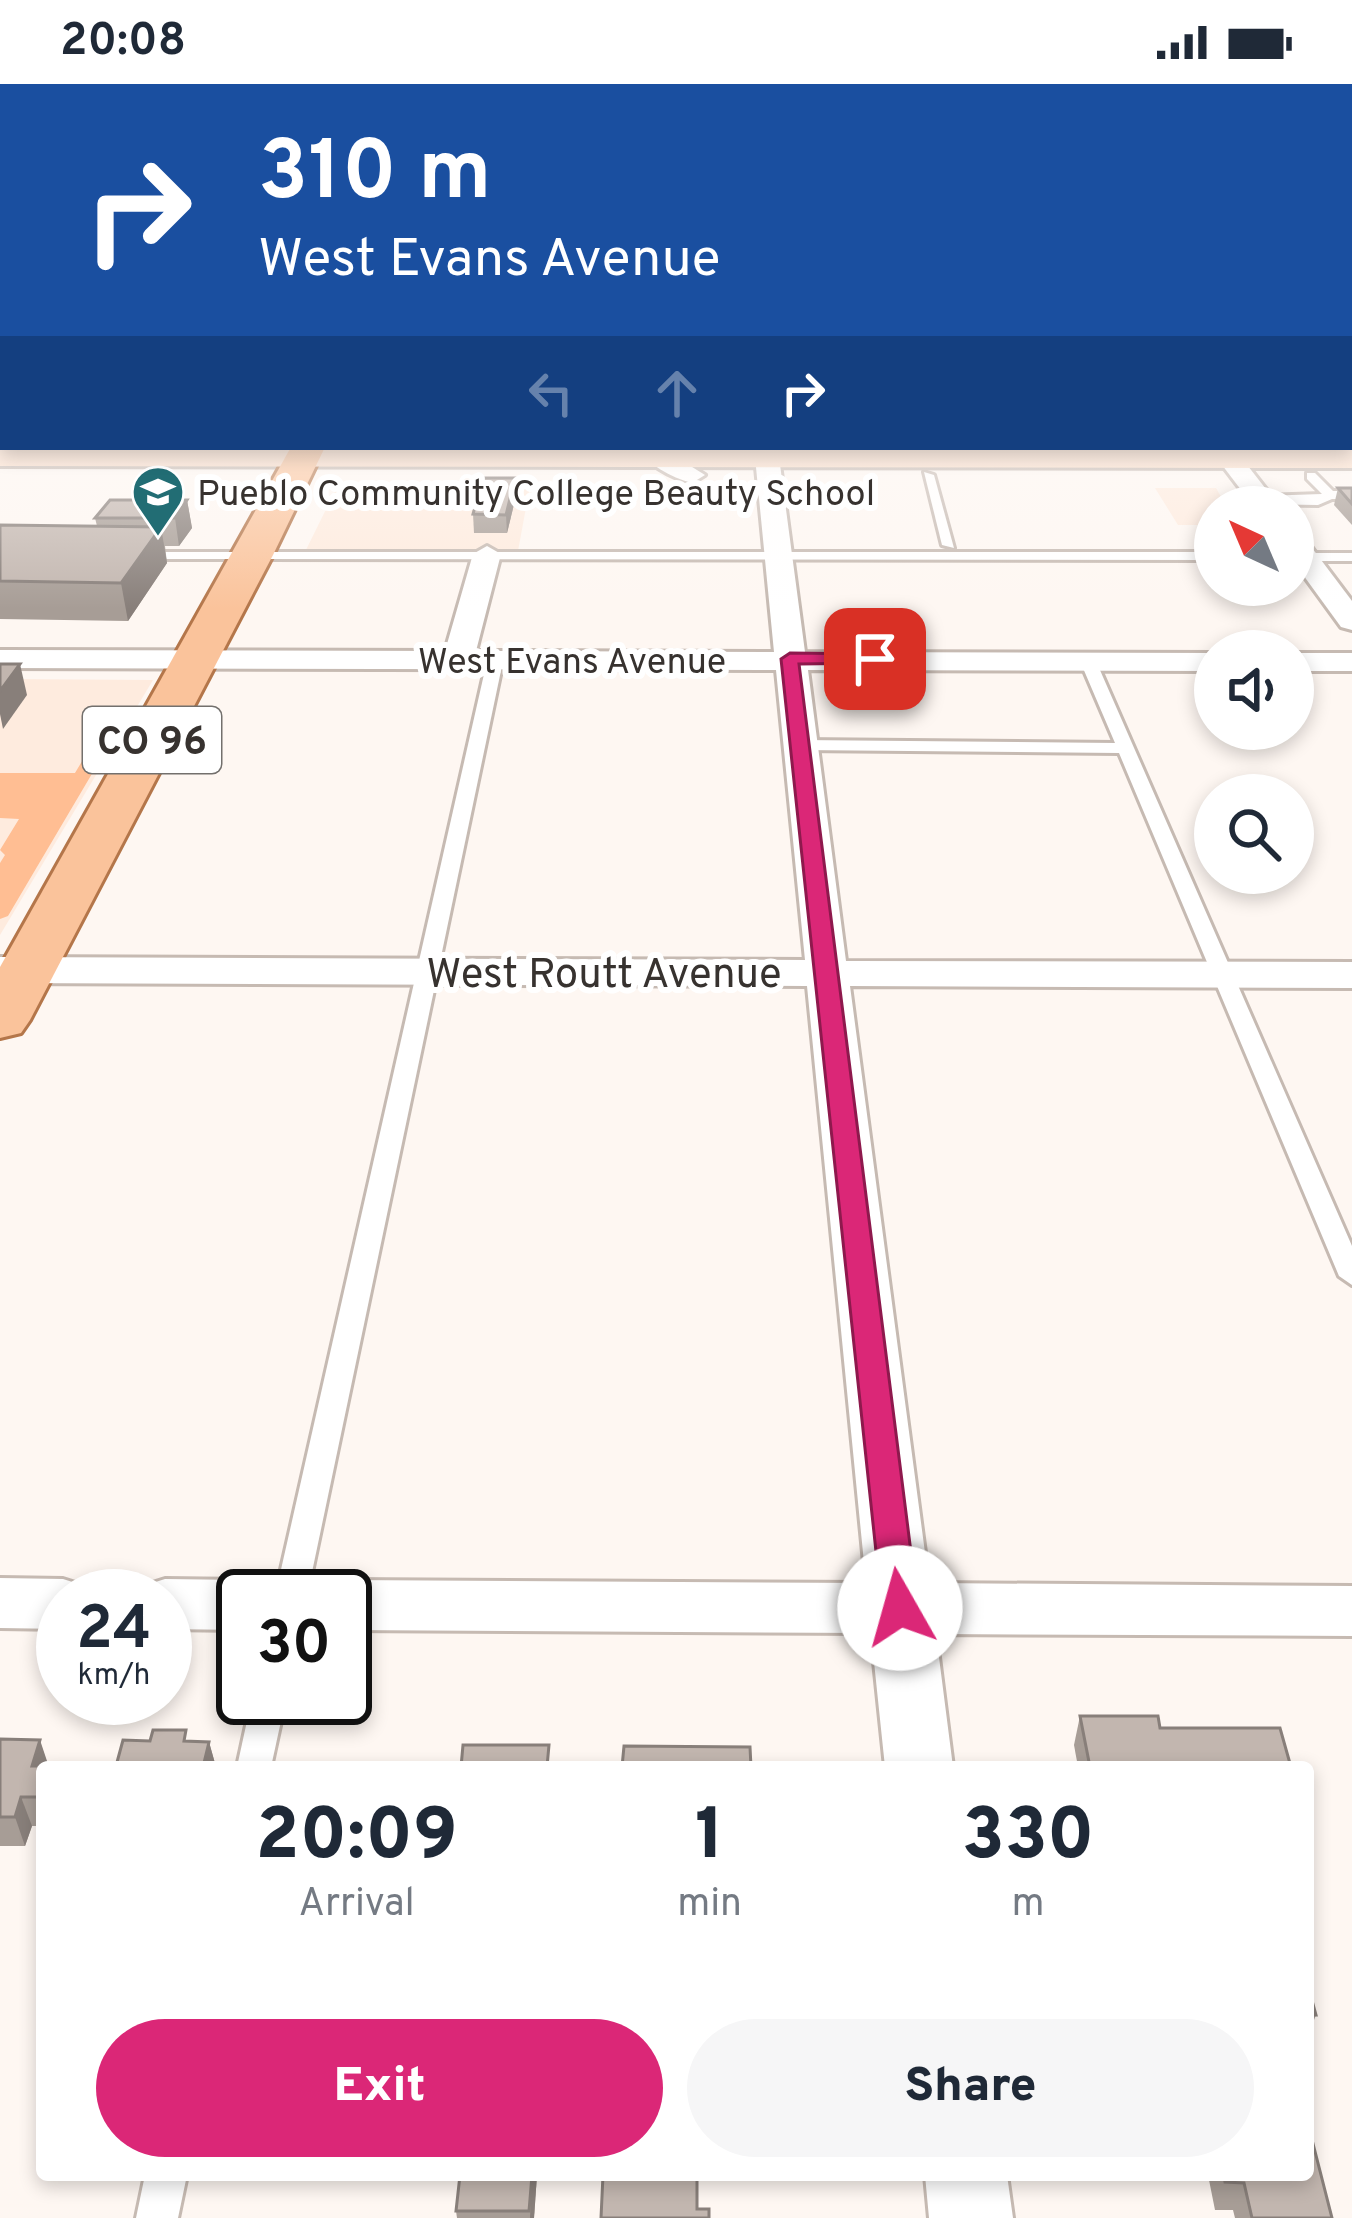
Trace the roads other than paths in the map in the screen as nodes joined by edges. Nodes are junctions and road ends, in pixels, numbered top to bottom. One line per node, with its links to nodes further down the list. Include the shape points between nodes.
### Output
1 (873, 451): 2 (main road); 8 (main road)
2 (1004, 451): 13 (main road)
3 (109, 452): 4 (main road); 6 (main road)
4 (156, 452): 7 (main road)
5 (651, 452): 7 (main road); 8 (main road); 11 (street)
6 (0, 456)
7 (300, 459): 10 (main road); 11 (main road); 19 (main road, CO 96)
8 (768, 466): 11 (main road); 12 (main road); 20 (street)
9 (1337, 470): 13 (main road); 14 (lane)
10 (0, 474)
11 (692, 475)
12 (928, 475): 13 (main road); 15 (lane)
13 (1250, 485)
14 (1352, 495)
15 (950, 545)
16 (121, 554): 19 (lane)
17 (487, 554): 19 (lane); 20 (lane); 28 (street)
18 (1314, 554): 22 (lane)
19 (254, 555): 27 (main road, CO 96)
20 (778, 555): 21 (lane); 26 (street)
21 (1194, 556)
22 (1352, 557)
23 (1314, 573): 24 (street)
24 (1352, 621)
25 (0, 659): 27 (street, West Evans Avenue)
26 (790, 659): 29 (street, West Evans Avenue); 30 (street, West Evans Avenue); 34 (street)
27 (196, 660): 28 (street, West Evans Avenue); 36 (main road, CO 96)
28 (458, 660): 29 (street, West Evans Avenue)
29 (495, 661): 37 (lane)
30 (1088, 661): 31 (street, West Evans Avenue); 35 (lane)
31 (1194, 662)
32 (1314, 662): 33 (street)
33 (1352, 662)
34 (800, 745): 35 (lane); 38 (street)
35 (1126, 748): 39 (lane)
36 (13, 970): 37 (street, West Routt Avenue); 41 (main road, CO 96)
37 (424, 972): 38 (street, West Routt Avenue); 43 (lane)
38 (826, 973): 39 (street, West Routt Avenue); 47 (street)
39 (1222, 975): 40 (street, West Routt Avenue); 42 (lane)
40 (1352, 975)
41 (0, 1020)
42 (1352, 1276)
43 (297, 1569)
44 (0, 1603): 45 (street)
45 (36, 1604)
46 (372, 1605): 47 (street)
47 (900, 1608): 48 (street); 51 (street)
48 (1352, 1612)
49 (263, 1725): 50 (lane)
50 (255, 1761)
51 (918, 1761)
52 (165, 2181): 54 (lane)
53 (967, 2181): 55 (street)
54 (157, 2218)
55 (971, 2218)

